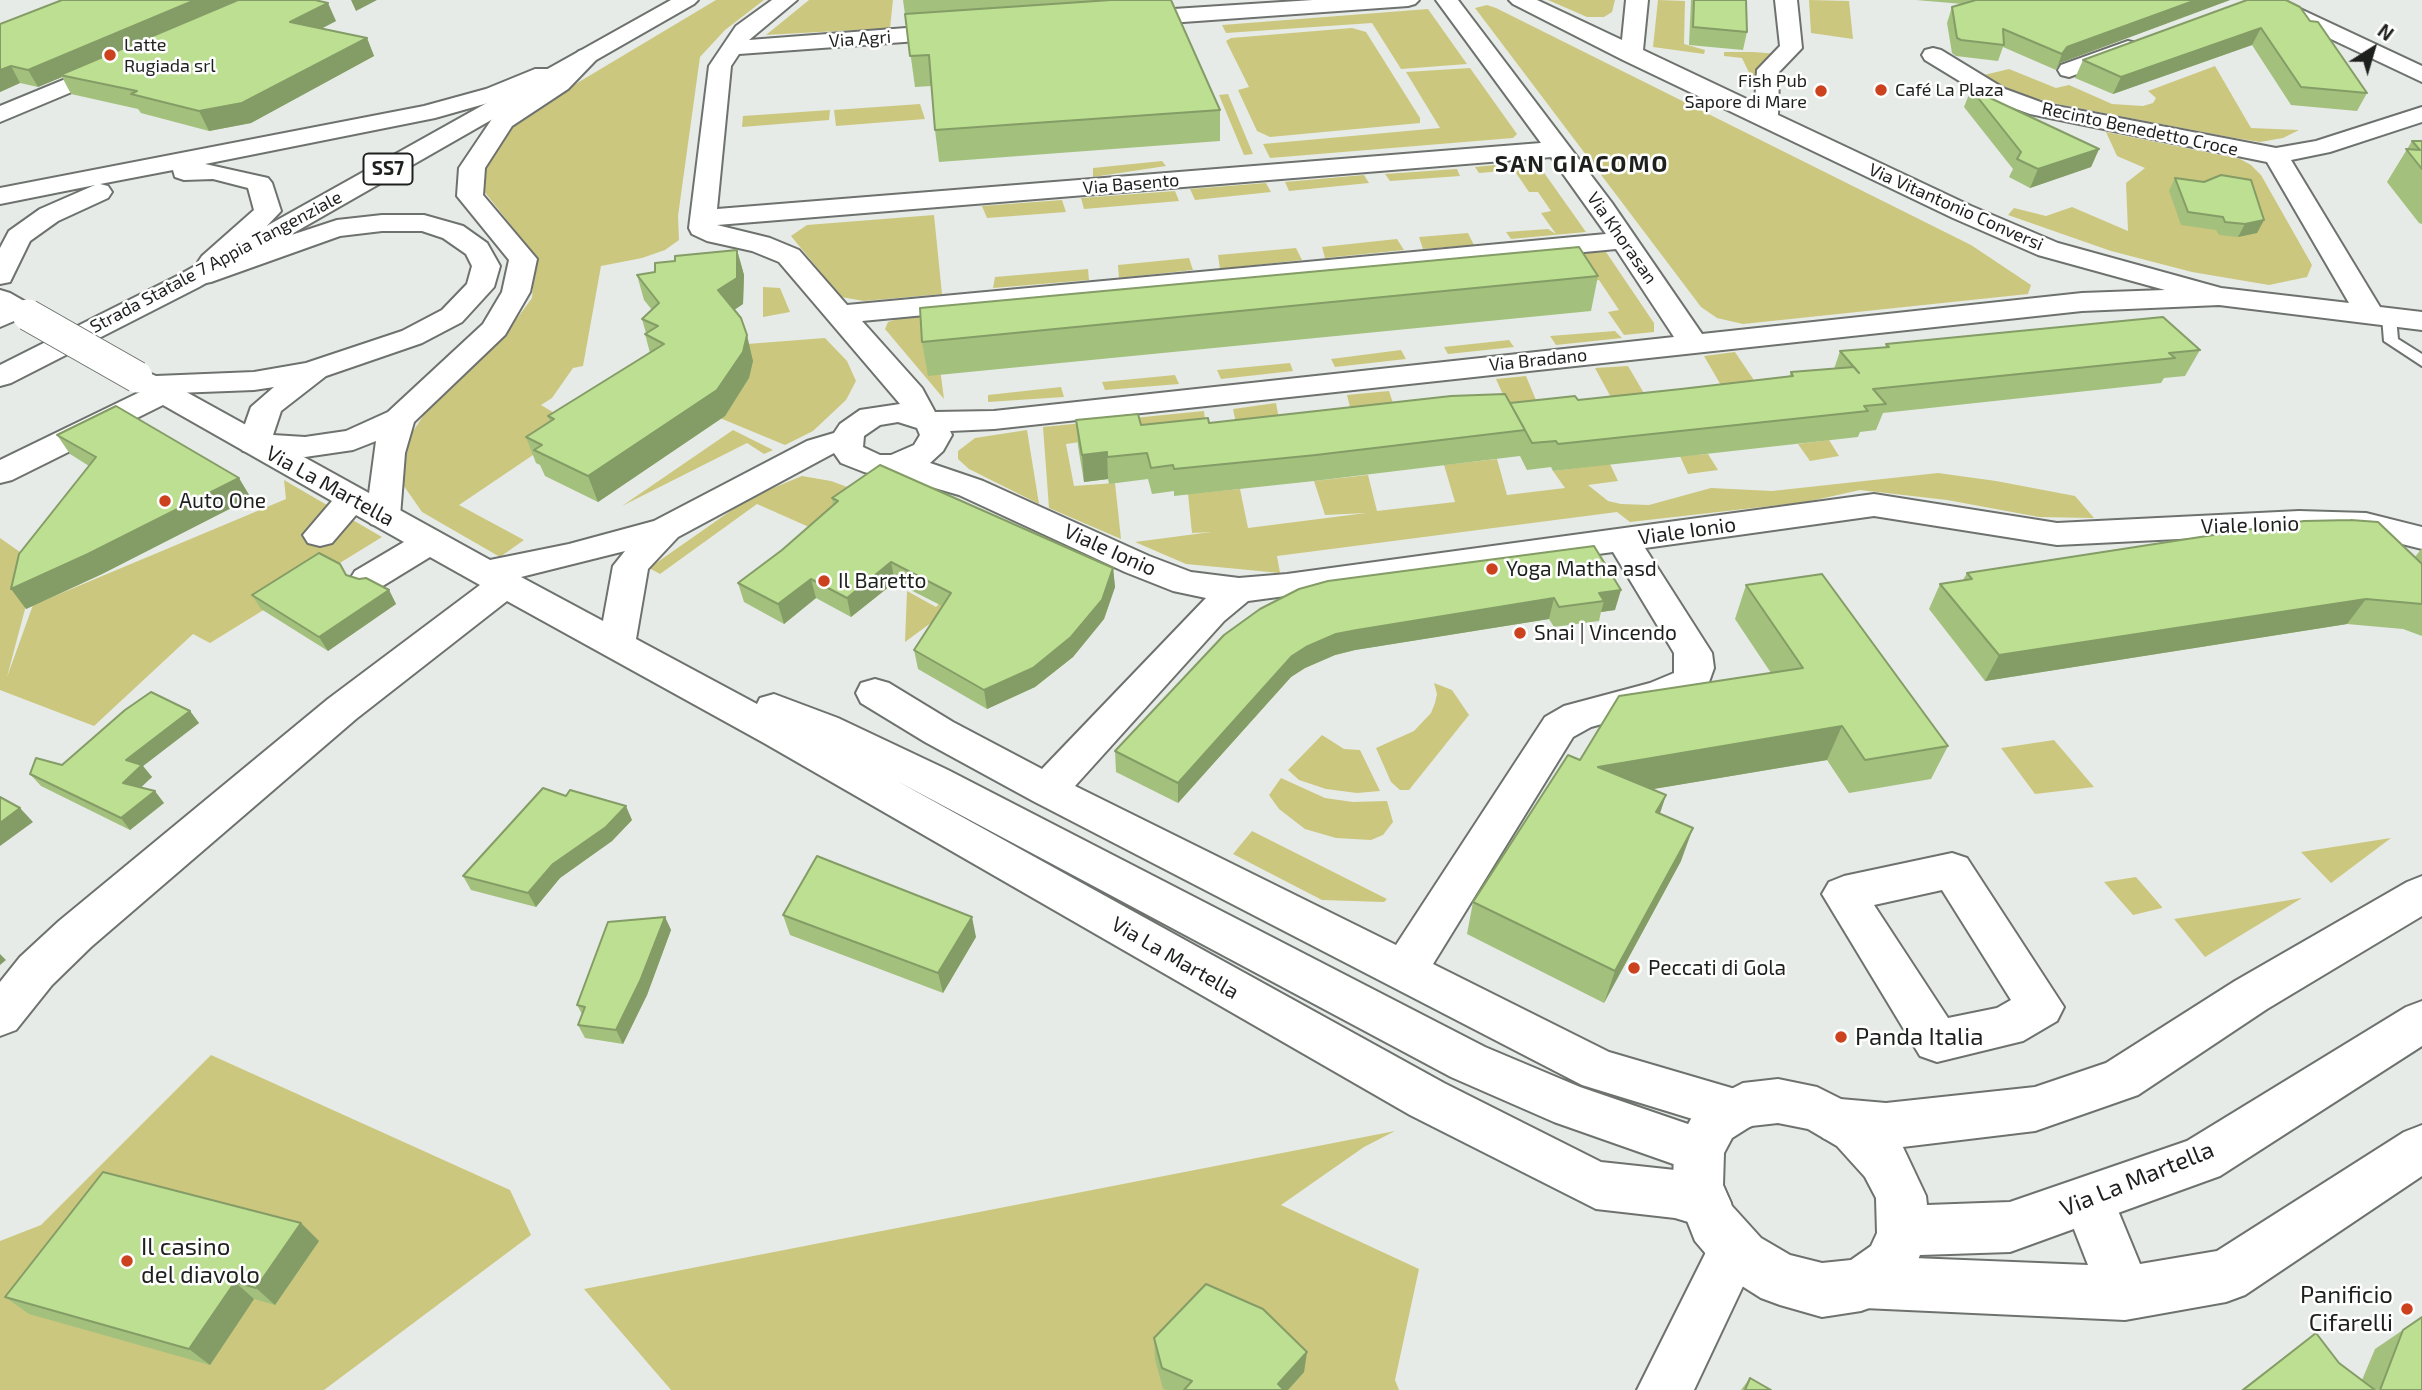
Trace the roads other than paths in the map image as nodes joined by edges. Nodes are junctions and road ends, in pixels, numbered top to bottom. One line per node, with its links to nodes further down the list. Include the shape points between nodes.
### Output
1 (687, 0): 16 (main road, Strada Statale 7 Appia Tangenziale)
2 (786, 0): 12 (main road, via 744,31)
3 (1408, 0): 9 (main road)
4 (1447, 0): 22 (main road, Via Khorasan)
5 (1520, 0): 14 (main road, Via Vitantonio Conversi)
6 (1637, 0): 14 (main road)
7 (1786, 0): 21 (main road, via 1791,48 1768,70)
8 (2256, 2): 18 (main road)
9 (1100, 21)
10 (976, 30): 12 (main road, Via Agri)
11 (2144, 42): 17 (main road)
12 (730, 48): 25 (main road, via 720,66)
13 (139, 55): 20 (main road)
14 (1631, 55): 21 (main road, Via Vitantonio Conversi)
15 (1933, 55): 23 (main road, Recinto Benedetto Croce, via 1997,94 2038,109)
16 (587, 56): 24 (main road, via 494,94 426,114); 30 (main road, Strada Statale 7 Appia Tangenziale / SS7); 44 (main road, via 560,84 503,121 472,168 470,196 523,260 516,292 495,329)
17 (2069, 70)
18 (2422, 75)
19 (2422, 114): 23 (main road, via 2321,148)
20 (0, 115)
21 (1766, 119): 28 (main road, Via Vitantonio Conversi)
22 (1559, 149): 25 (main road, Via Basento); 27 (main road, Via Khorasan)
23 (2276, 156): 35 (main road)
24 (0, 196)
25 (704, 218): 34 (main road, via 702,228 717,235 789,256)
26 (10, 239): 29 (main road); 30 (main road, via 91,194 150,174 213,171 259,183 268,211)
27 (1624, 240): 34 (main road); 37 (main road, Via Khorasan)
28 (2048, 248): 31 (main road, Via Vitantonio Conversi); 32 (main road)
29 (0, 276)
30 (189, 281): 40 (main road, via 337,228 424,223 453,232 477,249 486,266 480,287 452,316 412,337); 41 (main road, Strada Statale 7 Appia Tangenziale / SS7)
31 (2219, 296): 32 (main road, Via Bradano); 35 (main road, Via Vitantonio Conversi)
32 (2082, 302): 37 (main road, Via Bradano)
33 (12, 310): 42 (main road, Via La Martella, bridge)
34 (840, 314): 39 (main road)
35 (2380, 315): 36 (main road, Via Vitantonio Conversi); 38 (lane, via 2391,341)
36 (2422, 321)
37 (1693, 343): 45 (main road, Via Bradano, via 994,420)
38 (2422, 361)
39 (887, 369): 43 (main road); 45 (main road, via 911,395)
40 (316, 370): 42 (main road, via 254,381); 46 (main road, via 267,407)
41 (0, 377)
42 (150, 385): 46 (main road, Via La Martella); 48 (main road)
43 (871, 417): 45 (main road, via 898,412); 47 (main road, via 851,430)
44 (399, 419): 46 (main road, via 353,440 305,447); 49 (main road)
45 (924, 438): 47 (main road, via 876,465); 57 (main road, Viale Ionio, via 933,477 971,488 1186,583)
46 (254, 444): 49 (main road, Via La Martella)
47 (855, 450): 50 (main road, via 793,463)
48 (0, 473)
49 (368, 507): 51 (main road); 54 (main road, Via La Martella)
50 (666, 529): 55 (main road); 58 (main road, via 631,566)
51 (320, 535)
52 (2422, 538): 53 (main road, Viale Ionio, via 2366,524 2299,522 2057,534 1874,505)
53 (1623, 540): 57 (main road, Viale Ionio); 63 (main road, via 1693,653 1695,668 1690,682 1578,716 1559,727)
54 (430, 542): 55 (main road, Via La Martella); 56 (main road)
55 (495, 578): 58 (main road, Via La Martella); 64 (main road, via 75,934 36,971)
56 (368, 579)
57 (1240, 590): 61 (main road, via 1211,612)
58 (617, 644): 59 (main road, Via La Martella)
59 (662, 669): 69 (main road, Via La Martella, via 803,719 888,758 1468,1062 1571,1106); 71 (main road, Via La Martella, via 1391,1079 1596,1185 1675,1194)
60 (875, 693): 61 (main road)
61 (1047, 790): 63 (main road)
62 (2422, 894): 67 (main road, via 2251,995 2121,1080 2035,1110 1886,1126)
63 (1403, 972): 66 (main road, via 1599,1070)
64 (0, 1016)
65 (2422, 1021): 70 (main road, Via La Martella, via 2202,1159)
66 (1735, 1110): 67 (main road, via 1779,1101 1817,1109); 69 (main road, via 1715,1122)
67 (1840, 1122): 72 (main road, via 1884,1160)
68 (2422, 1148): 76 (main road, via 2226,1276)
69 (1699, 1150): 71 (main road, via 1698,1185)
70 (2090, 1201): 72 (main road, Via La Martella, via 2010,1227); 76 (main road)
71 (1705, 1203): 73 (main road, via 1713,1223)
72 (1916, 1231): 74 (main road, via 1890,1265); 75 (main road)
73 (1735, 1248): 74 (main road, via 1790,1282 1822,1290); 77 (main road)
74 (1864, 1283): 75 (main road)
75 (1947, 1285): 76 (main road)
76 (2125, 1293)
77 (1665, 1390)

